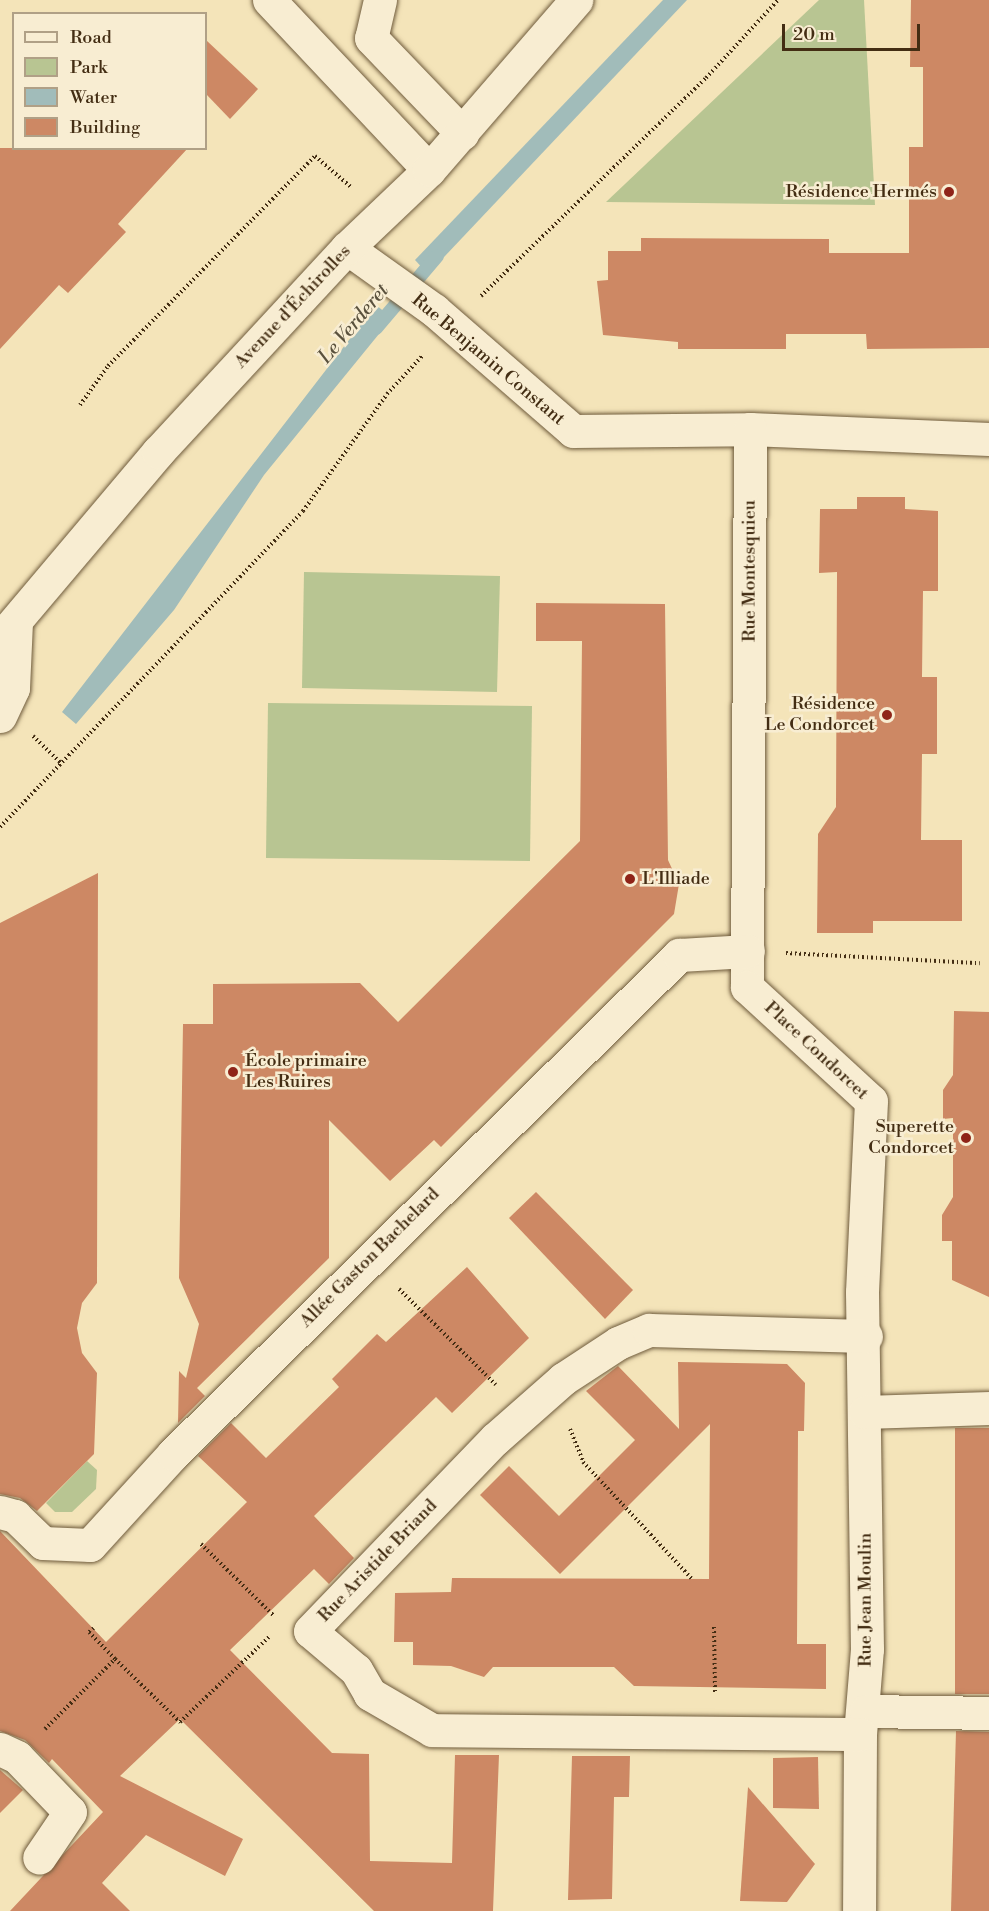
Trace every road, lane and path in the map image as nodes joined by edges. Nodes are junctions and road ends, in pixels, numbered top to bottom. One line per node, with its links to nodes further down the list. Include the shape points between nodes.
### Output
1 (269, 0): 6 (street)
2 (380, 0): 5 (street, via 371,38)
3 (576, 0): 5 (street, Avenue d'Échirolles)
4 (778, 0): 9 (path, via 706,78)
5 (462, 133): 6 (street, Avenue d'Échirolles)
6 (429, 170): 7 (street, Avenue d'Échirolles)
7 (382, 214): 8 (street, Avenue d'Échirolles); 10 (path, via 315,156 108,366)
8 (360, 258): 9 (street, Rue Benjamin Constant); 13 (street, Avenue d'Échirolles, via 158,452)
9 (443, 318): 11 (street, Rue Benjamin Constant, via 573,431); 15 (path, via 303,511)
10 (80, 405)
11 (750, 429): 12 (street); 17 (street, Rue Montesquieu)
12 (989, 439)
13 (8, 630): 14 (street, Avenue d'Échirolles)
14 (14, 723): 15 (path)
15 (61, 762): 16 (path)
16 (0, 827)
17 (748, 951): 18 (path); 19 (street, Allée Gaston Bachelard, via 679,955); 20 (street, Place Condorcet, via 747,987 872,1101 862,1292)
18 (980, 963)
19 (369, 1258): 23 (path); 24 (street, Allée Gaston Bachelard, via 162,1465 90,1545 43,1543 15,1516)
20 (866, 1336): 22 (street); 23 (street, Rue Aristide Briand, via 649,1330 562,1379)
21 (989, 1408): 22 (street)
22 (865, 1412): 32 (street, Rue Jean Moulin)
23 (525, 1413): 26 (path, via 566,1419 583,1462); 27 (street, Rue Aristide Briand)
24 (0, 1512)
25 (201, 1544): 27 (path)
26 (692, 1579)
27 (296, 1627): 30 (path, via 180,1722); 33 (street, Rue Aristide Briand, via 356,1670 370,1694 432,1730)
28 (714, 1627): 33 (path)
29 (94, 1628): 30 (path, via 89,1632)
30 (115, 1659): 34 (path)
31 (989, 1713): 32 (street, Rue Aristide Briand)
32 (863, 1723): 33 (street, Rue Aristide Briand); 36 (street, Rue Jean Moulin)
33 (716, 1733)
34 (8, 1753): 35 (street, via 70,1812)
35 (39, 1858)
36 (859, 1911)

